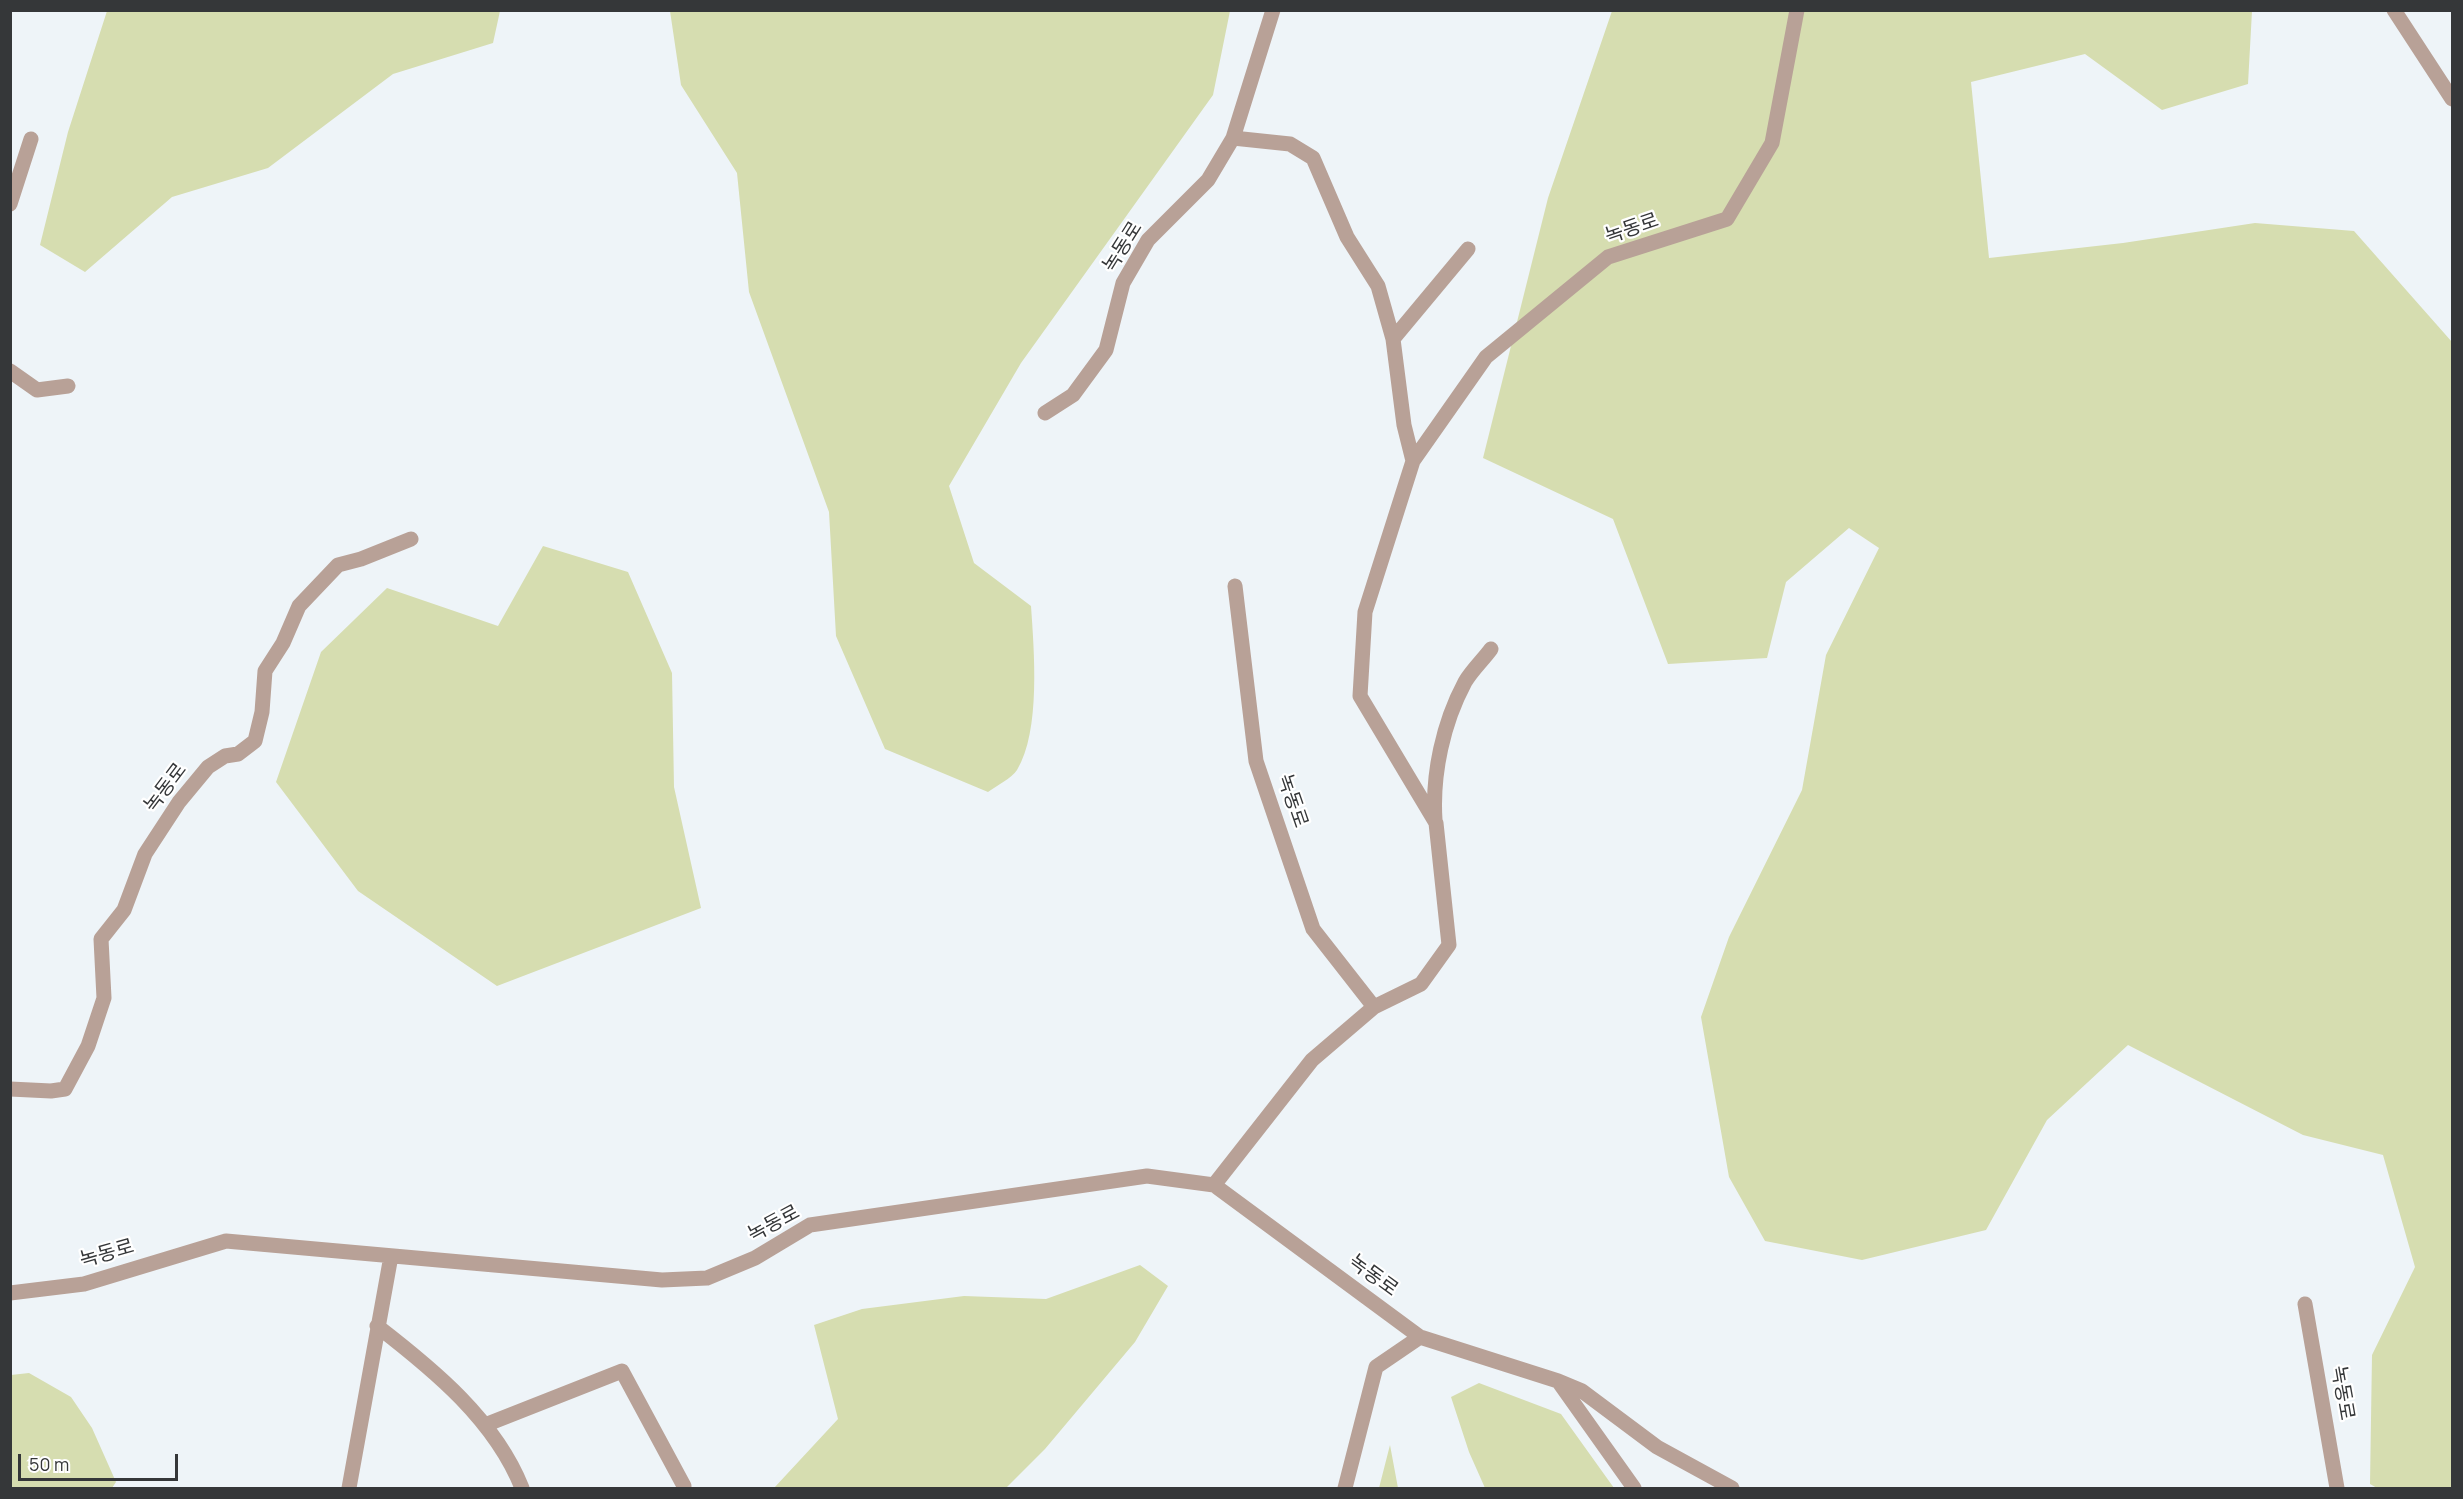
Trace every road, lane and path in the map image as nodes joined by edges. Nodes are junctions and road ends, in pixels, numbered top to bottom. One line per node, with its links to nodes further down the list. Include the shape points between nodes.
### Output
1 (1273, 10): 6 (street, 녹동로)
2 (1797, 10): 13 (street, 녹동로, via 1772,142 1727,219 1608,257 1486,357)
3 (2394, 10): 4 (street)
4 (2452, 99)
5 (32, 138): 7 (street)
6 (1233, 138): 9 (street, via 1290,144 1313,158 1347,237 1378,286); 12 (street, 녹동로, via 1208,180 1148,240 1123,283 1106,350 1072,395)
7 (10, 204)
8 (1468, 249): 9 (street)
9 (1393, 339): 13 (street, via 1404,425)
10 (10, 371): 11 (street, via 37,390)
11 (68, 386)
12 (1045, 413)
13 (1413, 461): 17 (street, 녹동로, via 1365,612 1360,696)
14 (411, 539): 19 (street, 녹동로, via 338,565 299,606 265,671 255,741 238,754 225,756 208,767 179,802 145,854 124,910 101,939 104,998 88,1046 65,1089)
15 (1235, 586): 18 (street, 녹동로, via 1256,761 1314,929)
16 (1491, 649): 17 (street, 녹동로, via 1466,680 1447,723 1434,793)
17 (1436, 823): 18 (street, 녹동로, via 1449,945 1422,984)
18 (1374, 1007): 20 (street, 녹동로, via 1312,1060)
19 (10, 1089)
20 (1214, 1185): 21 (street, 녹동로, via 1147,1176 810,1225 755,1258 707,1278 662,1280); 25 (street, 녹동로)
21 (391, 1256): 22 (street, 녹동로, via 226,1241 84,1284); 24 (street)
22 (10, 1293)
23 (2305, 1304): 34 (street, 녹동로)
24 (377, 1326): 27 (street, via 427,1364); 29 (street)
25 (1420, 1337): 26 (street, 녹동로); 31 (street, via 1376,1367)
26 (1558, 1381): 32 (street); 33 (street, 녹동로, via 1582,1391 1657,1447)
27 (485, 1425): 28 (street, via 622,1371); 30 (street)
28 (684, 1486)
29 (349, 1488)
30 (522, 1488)
31 (1345, 1488)
32 (1634, 1488)
33 (1732, 1488)
34 (2337, 1488)

